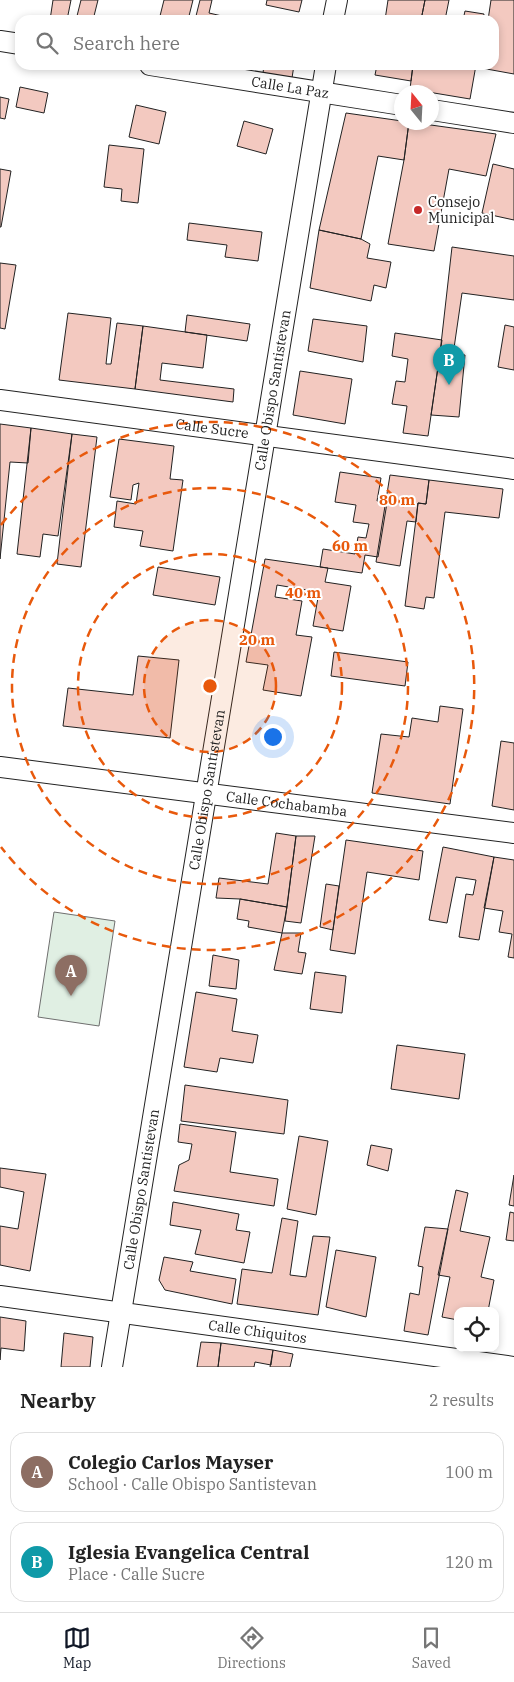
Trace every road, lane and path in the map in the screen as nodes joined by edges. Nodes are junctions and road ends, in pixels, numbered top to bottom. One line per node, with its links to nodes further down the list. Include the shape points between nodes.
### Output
1 (337, 0): 2 (street)
2 (334, 15)
3 (0, 41): 4 (street)
4 (15, 43)
5 (182, 70): 7 (street, Calle La Paz)
6 (325, 70): 7 (street, Calle Obispo Santistevan)
7 (322, 92): 8 (street, Calle La Paz); 12 (street, Calle Obispo Santistevan)
8 (394, 104)
9 (439, 111): 10 (street)
10 (514, 123)
11 (0, 400): 12 (street, Calle Sucre)
12 (265, 436): 13 (street, Calle Sucre); 15 (street, Calle Obispo Santistevan)
13 (514, 469)
14 (0, 767): 15 (street, Calle Cochabamba)
15 (206, 794): 16 (street, Calle Cochabamba); 18 (street, Calle Obispo Santistevan)
16 (514, 833)
17 (0, 1296): 18 (street, Calle Chiquitos)
18 (121, 1313): 19 (street, Calle Obispo Santistevan); 20 (street, Calle Chiquitos)
19 (112, 1367)
20 (514, 1367)

